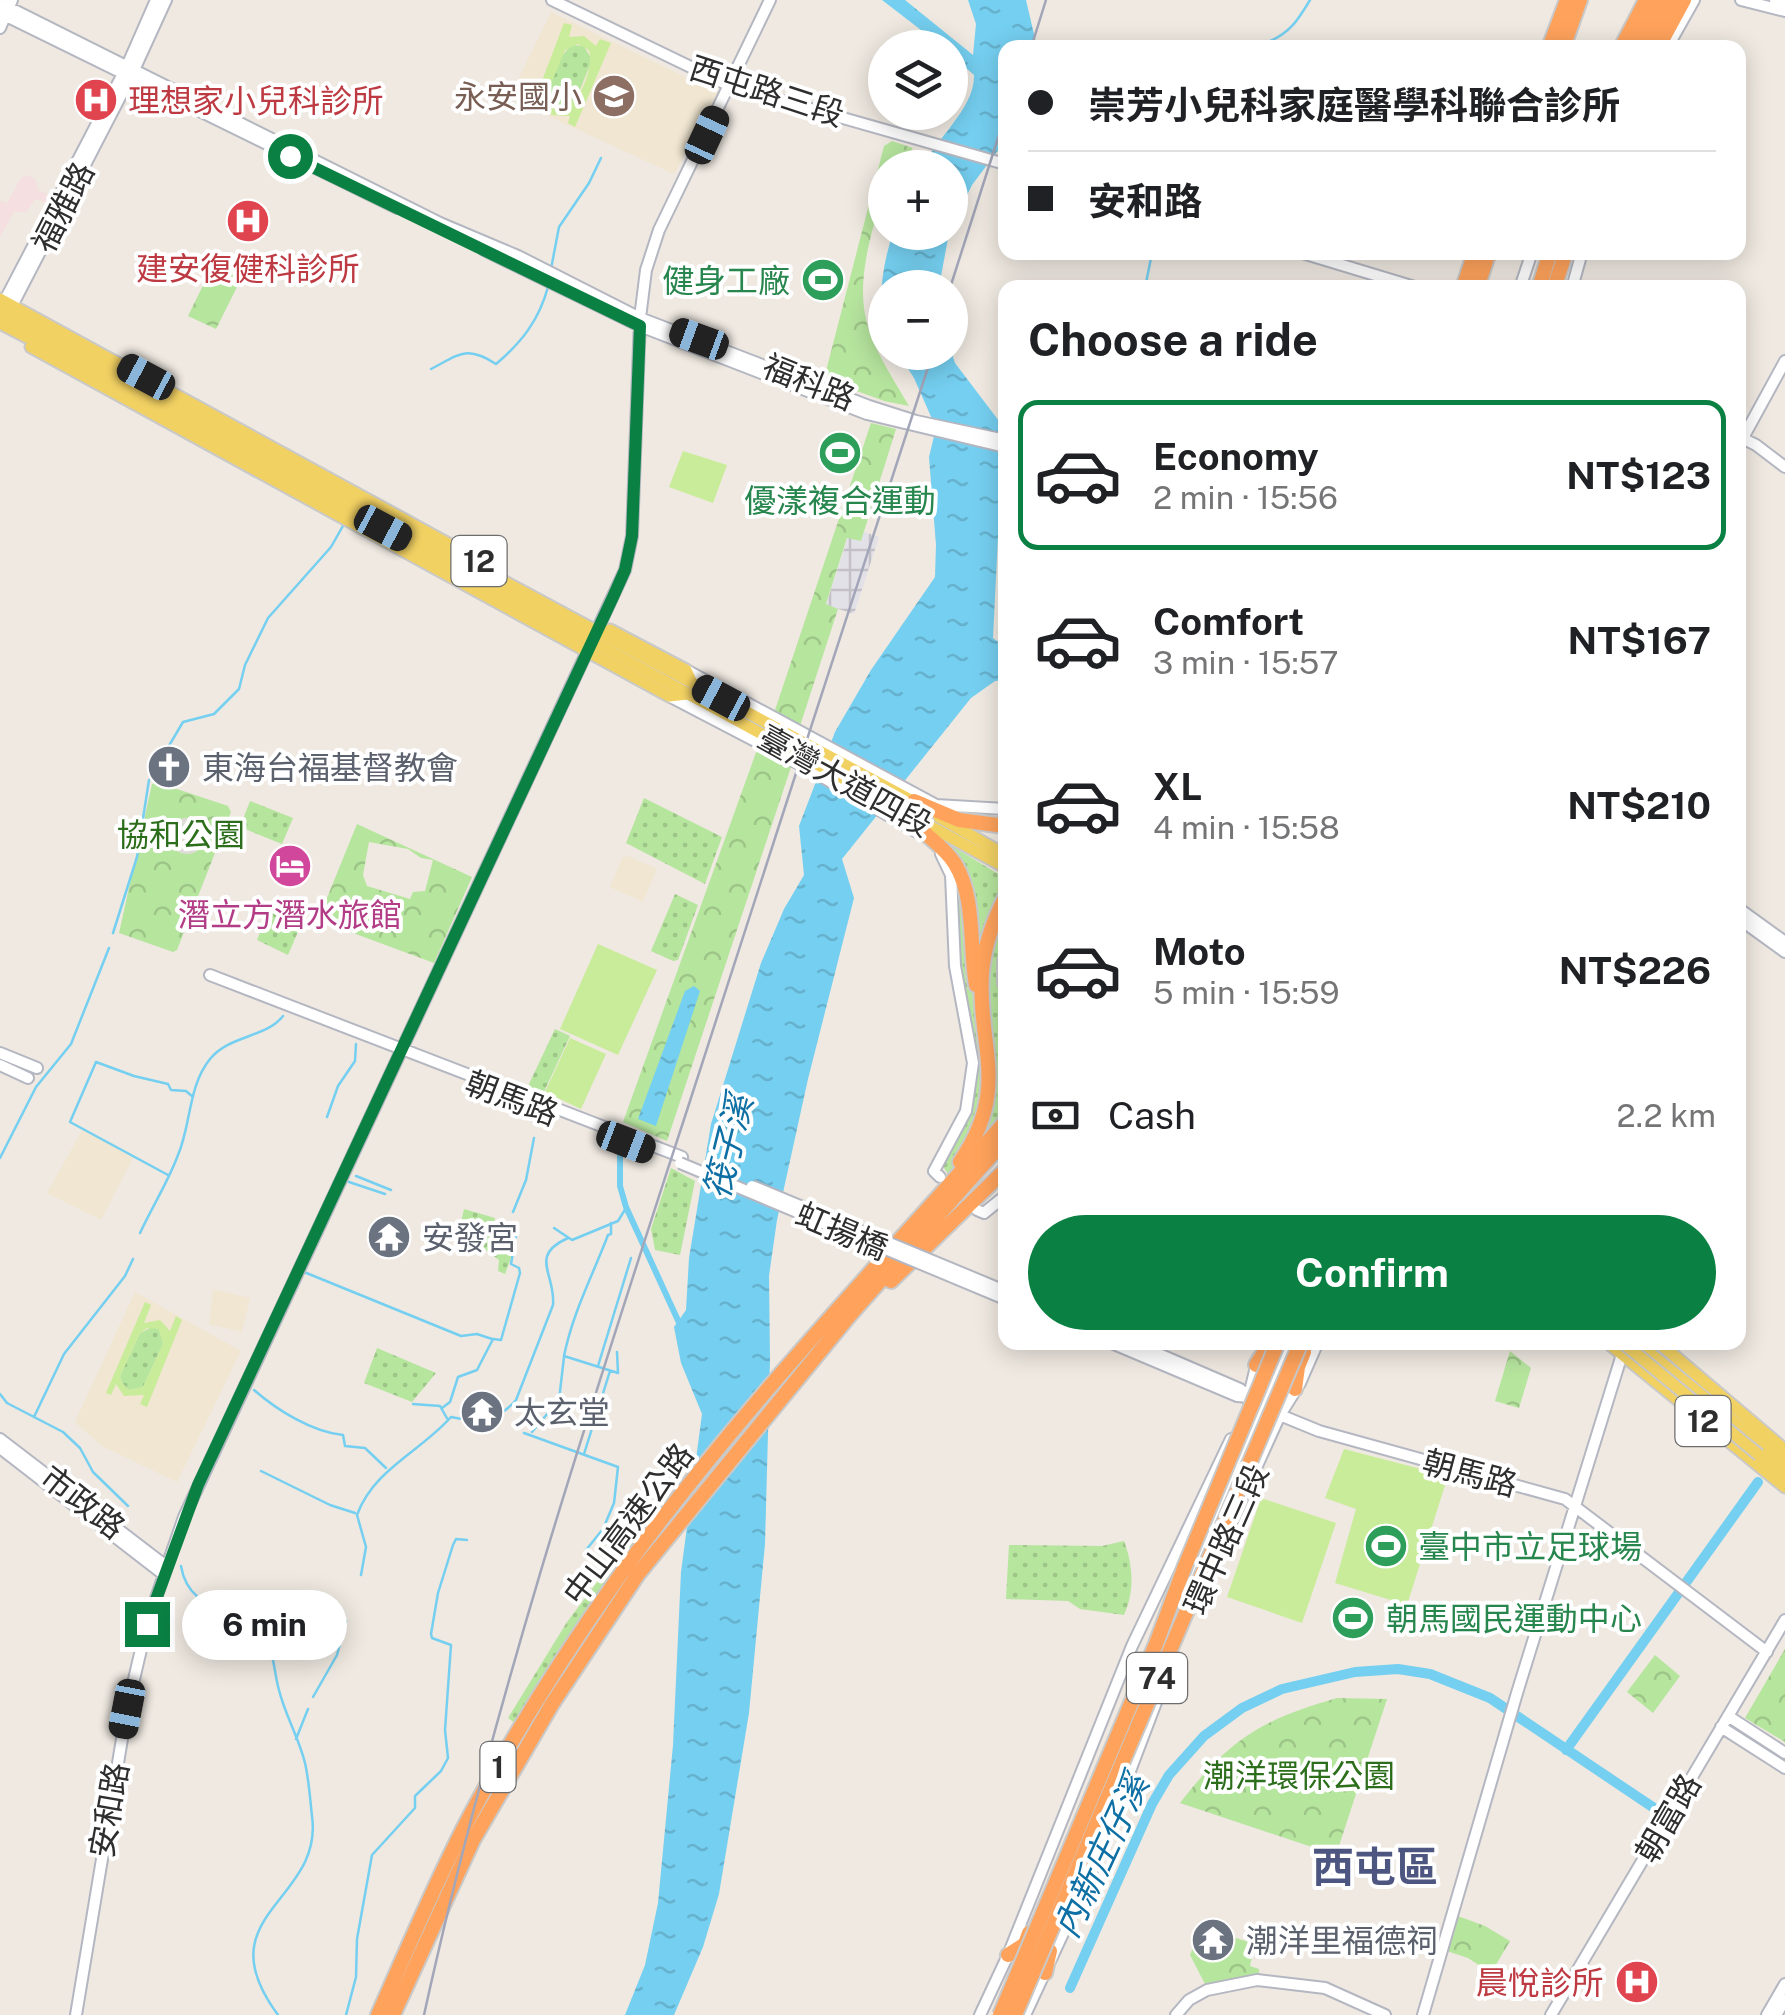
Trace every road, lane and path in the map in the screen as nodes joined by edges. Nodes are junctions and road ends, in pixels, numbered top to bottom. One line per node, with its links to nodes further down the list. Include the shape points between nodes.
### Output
1 (156, 0): 25 (street, 福雅路)
2 (166, 0): 25 (street, 福雅路)
3 (552, 0): 26 (street, 西屯路三段)
4 (770, 0): 26 (street, 安和路)
5 (1567, 0): 18 (highway)
6 (1580, 0): 19 (highway)
7 (1643, 0): 20 (highway)
8 (1657, 0): 21 (highway)
9 (1670, 0): 22 (highway)
10 (1684, 0): 23 (highway)
11 (1694, 0): 24 (street)
12 (1741, 0): 16 (street)
13 (1775, 0): 14 (street)
14 (1785, 2)
15 (5, 8): 17 (street); 25 (street, 福科路)
16 (1785, 11)
17 (0, 28)
18 (1552, 40)
19 (1566, 40)
20 (1621, 40)
21 (1635, 40)
22 (1649, 40)
23 (1662, 40)
24 (1672, 40)
25 (129, 72): 30 (street, 福雅路); 32 (street, 福科路)
26 (730, 86): 27 (street, 西屯路三段); 32 (street, 安和路, via 656,238)
27 (998, 161)
28 (1323, 260): 29 (street)
29 (1394, 280)
30 (4, 304): 41 (main road, 臺灣大道四段 / 12)
31 (0, 322): 41 (main road, 臺灣大道四段 / 12)
32 (640, 322): 35 (street, 福科路); 41 (street, 安和路, via 630,550)
33 (0, 331): 41 (main road, 臺灣大道四段 / 12)
34 (1785, 361): 36 (street)
35 (915, 424): 37 (street); 39 (street)
36 (1746, 429)
37 (998, 439)
38 (1746, 443): 40 (street)
39 (998, 445)
40 (1785, 467)
41 (593, 638): 42 (main road, 臺灣大道四段); 43 (main road, 臺灣大道四段 / 12); 44 (main road, 臺灣大道四段); 57 (street, 安和路)
42 (686, 670): 43 (main road); 45 (street, 臺灣大道四段)
43 (690, 689): 44 (main road); 45 (main road, 臺灣大道四段 / 12)
44 (669, 696): 46 (street, 臺灣大道四段, via 805,767)
45 (812, 748): 46 (main road, 臺灣大道四段 / 12); 46 (street, 臺灣大道四段)
46 (908, 807): 47 (street); 48 (highway); 49 (main road, 臺灣大道四段 / 12); 50 (main road, 臺灣大道四段 / 12); 59 (highway, via 913,823 943,848 963,880); 66 (street, via 949,868 955,966 973,1063 966,1111 934,1171)
47 (998, 809)
48 (998, 825)
49 (998, 852)
50 (998, 863)
51 (1746, 914): 54 (street)
52 (998, 916): 59 (highway, via 982,974)
53 (1746, 927): 55 (street)
54 (1785, 942)
55 (1785, 952)
56 (210, 976): 57 (street, 朝馬路)
57 (401, 1051): 65 (street, 朝馬路); 104 (street, 安和路, via 216,1444)
58 (0, 1053): 61 (street)
59 (990, 1055): 70 (highway, via 986,1107 972,1144)
60 (0, 1065): 62 (street)
61 (37, 1068)
62 (28, 1078)
63 (998, 1130): 70 (highway, 中山高速公路 / 1)
64 (998, 1148): 73 (highway, 中山高速公路 / 1)
65 (681, 1160): 71 (street, 虹揚橋, bridge); 72 (street, 虹揚橋, bridge)
66 (940, 1177)
67 (998, 1177): 73 (highway)
68 (998, 1202): 69 (street, via 984,1213)
69 (977, 1210)
70 (902, 1235): 89 (highway, 中山高速公路 / 1)
71 (998, 1288)
72 (998, 1296)
73 (838, 1329): 89 (highway, 中山高速公路 / 1)
74 (1131, 1350): 88 (street)
75 (1147, 1350): 88 (street)
76 (1266, 1350): 87 (highway, 74)
77 (1268, 1350): 106 (highway, 74, bridge, via 1184,1566)
78 (1286, 1350): 92 (street, 環中路三段)
79 (1300, 1350): 106 (highway, 74, bridge)
80 (1302, 1350): 90 (highway, 74, bridge)
81 (1314, 1350): 90 (street, 環中路三段)
82 (1622, 1350): 102 (street)
83 (1628, 1350): 98 (main road, 12, bridge)
84 (1628, 1350): 101 (main road, 12)
85 (1645, 1350): 98 (main road, 12)
86 (1667, 1350): 94 (main road, 12)
87 (1256, 1365): 91 (street, 環中路三段)
88 (1188, 1371): 91 (street, 朝馬路)
89 (790, 1376): 103 (highway, 中山高速公路 / 1, via 702,1469)
90 (1295, 1390): 93 (street, 環中路三段)
91 (1250, 1397): 92 (street, 朝馬路); 114 (street, 環中路三段, via 1132,1646)
92 (1264, 1407): 93 (street, 朝馬路); 112 (street, 環中路三段); 122 (street, 環中路三段)
93 (1280, 1416): 102 (street, 朝馬路); 113 (street, 環中路三段)
94 (1754, 1426): 97 (main road, 12); 98 (main road, 12)
95 (0, 1438): 104 (street, 市政路)
96 (0, 1448): 104 (street, 市政路)
97 (1785, 1450)
98 (1762, 1451): 99 (main road, 12); 100 (main road, 12)
99 (1785, 1463)
100 (1785, 1475)
101 (1785, 1488)
102 (1575, 1504): 107 (street, 朝馬路); 126 (street)
103 (656, 1541): 119 (highway, 中山高速公路 / 1, via 569,1651 486,1787); 120 (highway, 中山高速公路 / 1, via 482,1825)
104 (165, 1570): 118 (street, 安和路, via 127,1709)
105 (1785, 1620): 107 (street, 朝富路)
106 (1162, 1649): 114 (highway, bridge, via 1107,1746 1025,1944); 115 (highway, bridge, via 1168,1664); 122 (highway, 74, bridge)
107 (1766, 1652): 108 (street, 朝富路)
108 (1728, 1716): 109 (street, 朝富路); 110 (street)
109 (1721, 1727): 111 (street); 127 (street, 朝富路)
110 (1785, 1752)
111 (1785, 1768)
112 (1110, 1778): 113 (street); 122 (street, 環中路三段)
113 (1124, 1784): 115 (street, 環中路三段)
114 (1008, 1956): 121 (street, 環中路三段)
115 (1045, 1973): 123 (street, 環中路三段)
116 (1785, 1984): 128 (street)
117 (1785, 2000): 129 (street)
118 (76, 2015)
119 (378, 2015)
120 (393, 2015)
121 (980, 2015)
122 (1008, 2015)
123 (1026, 2015)
124 (1176, 2015): 125 (street, via 1207,1990 1257,1980 1325,1988)
125 (1385, 2015)
126 (1423, 2015)
127 (1551, 2015)
128 (1767, 2015)
129 (1776, 2015)

